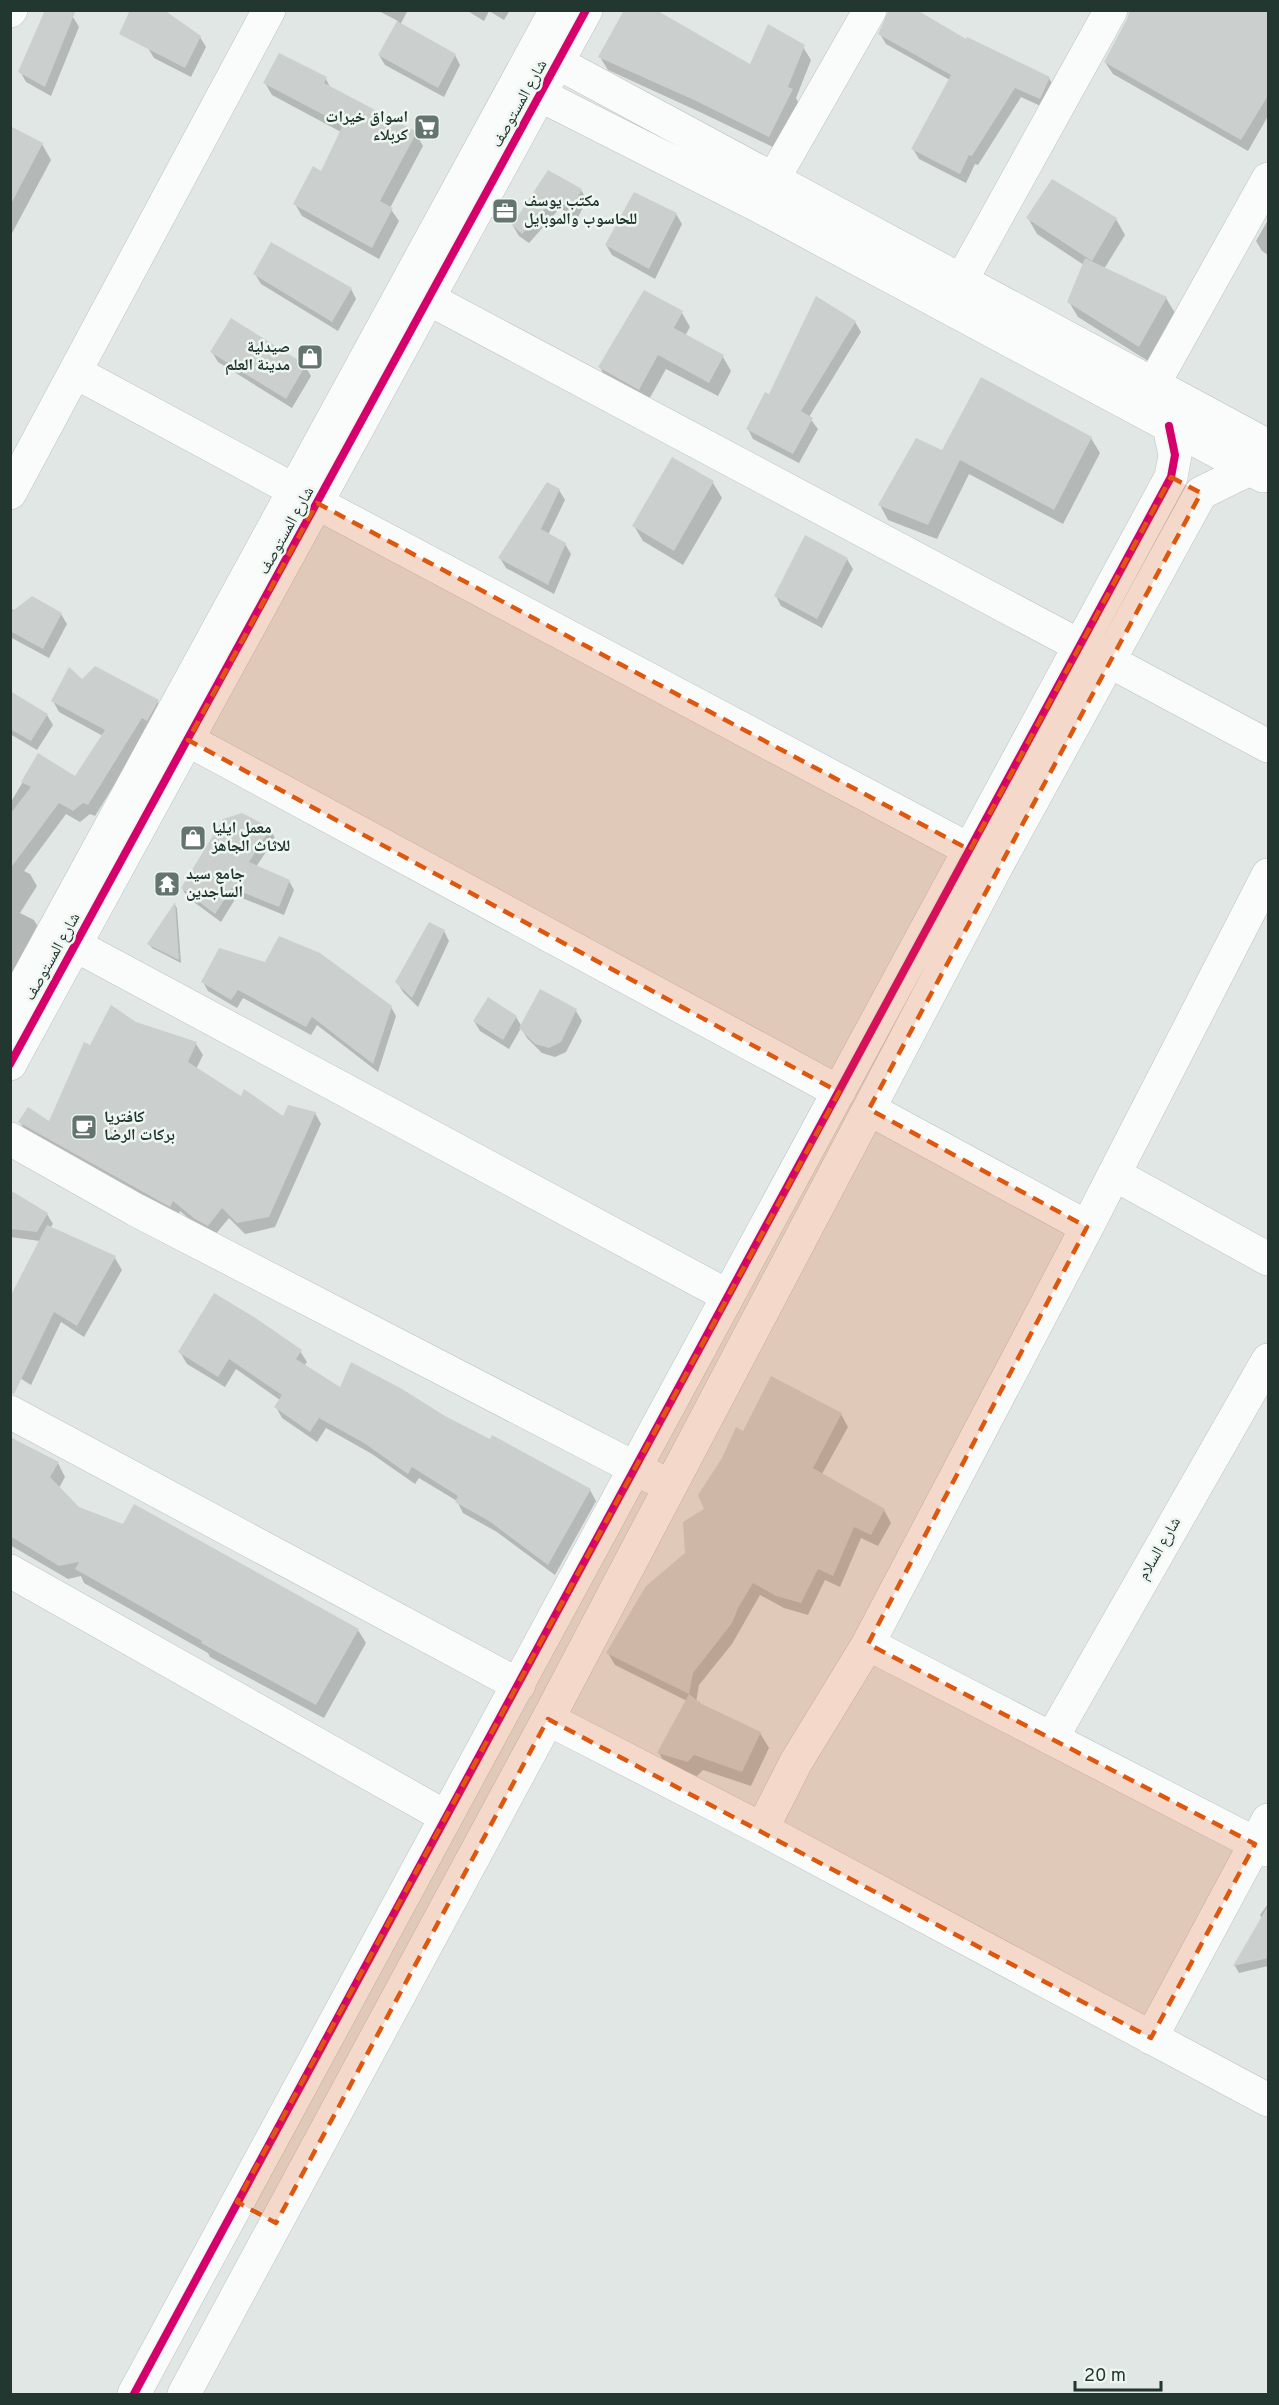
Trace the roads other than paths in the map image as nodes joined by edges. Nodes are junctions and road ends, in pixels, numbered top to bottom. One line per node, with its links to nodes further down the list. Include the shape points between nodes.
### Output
1 (556, 10): 12 (street, شارع المستوصف)
2 (586, 10): 6 (street, شارع المستوصف)
3 (870, 10): 9 (street)
4 (1111, 10): 10 (street)
5 (258, 14): 13 (street)
6 (558, 63): 7 (street, شارع المستوصف); 9 (street)
7 (540, 95): 9 (street); 11 (street, شارع المستوصف)
8 (1269, 179): 14 (street)
9 (766, 192): 10 (street); 15 (street)
10 (961, 281): 14 (street)
11 (429, 299): 12 (street, شارع المستوصف); 22 (street)
12 (383, 356): 20 (street, شارع المستوصف)
13 (75, 372): 18 (street); 20 (street)
14 (1153, 385): 16 (street)
15 (1168, 426): 16 (street); 17 (street, via 1175,455)
16 (1262, 465): 19 (street)
17 (1171, 477): 19 (street); 22 (street)
18 (12, 489)
19 (1201, 493): 23 (street)
20 (306, 496): 21 (street, شارع المستوصف); 26 (street)
21 (245, 607): 24 (street, شارع المستوصف); 29 (street, شارع المستوصف)
22 (1080, 646): 26 (street)
23 (1108, 661): 25 (street); 32 (street)
24 (188, 740): 28 (street, شارع المستوصف); 31 (street)
25 (1269, 746)
26 (970, 850): 31 (street)
27 (1269, 875): 34 (street)
28 (75, 945): 30 (street, شارع المستوصف); 37 (street)
29 (10, 1011)
30 (10, 1064)
31 (839, 1092): 37 (street)
32 (868, 1108): 35 (street); 41 (street)
33 (10, 1139): 40 (street, via 136,1210)
34 (1114, 1174): 35 (street); 36 (street)
35 (1087, 1227): 43 (street)
36 (1269, 1259)
37 (728, 1296): 40 (street)
38 (1269, 1360): 46 (street, شارع السلام)
39 (10, 1412): 44 (street)
40 (635, 1469): 41 (street); 44 (street)
41 (672, 1487): 45 (street)
42 (10, 1570): 47 (street)
43 (868, 1644): 46 (street); 48 (street, via 796,1762)
44 (519, 1685): 47 (street)
45 (548, 1719): 48 (street); 53 (street)
46 (1052, 1738): 49 (street)
47 (446, 1817): 52 (street)
48 (762, 1829): 50 (street)
49 (1264, 1838): 50 (street)
50 (1151, 2038): 51 (street)
51 (1269, 2100)
52 (237, 2202): 53 (street); 54 (street)
53 (276, 2223): 55 (street)
54 (134, 2394)
55 (184, 2394)

